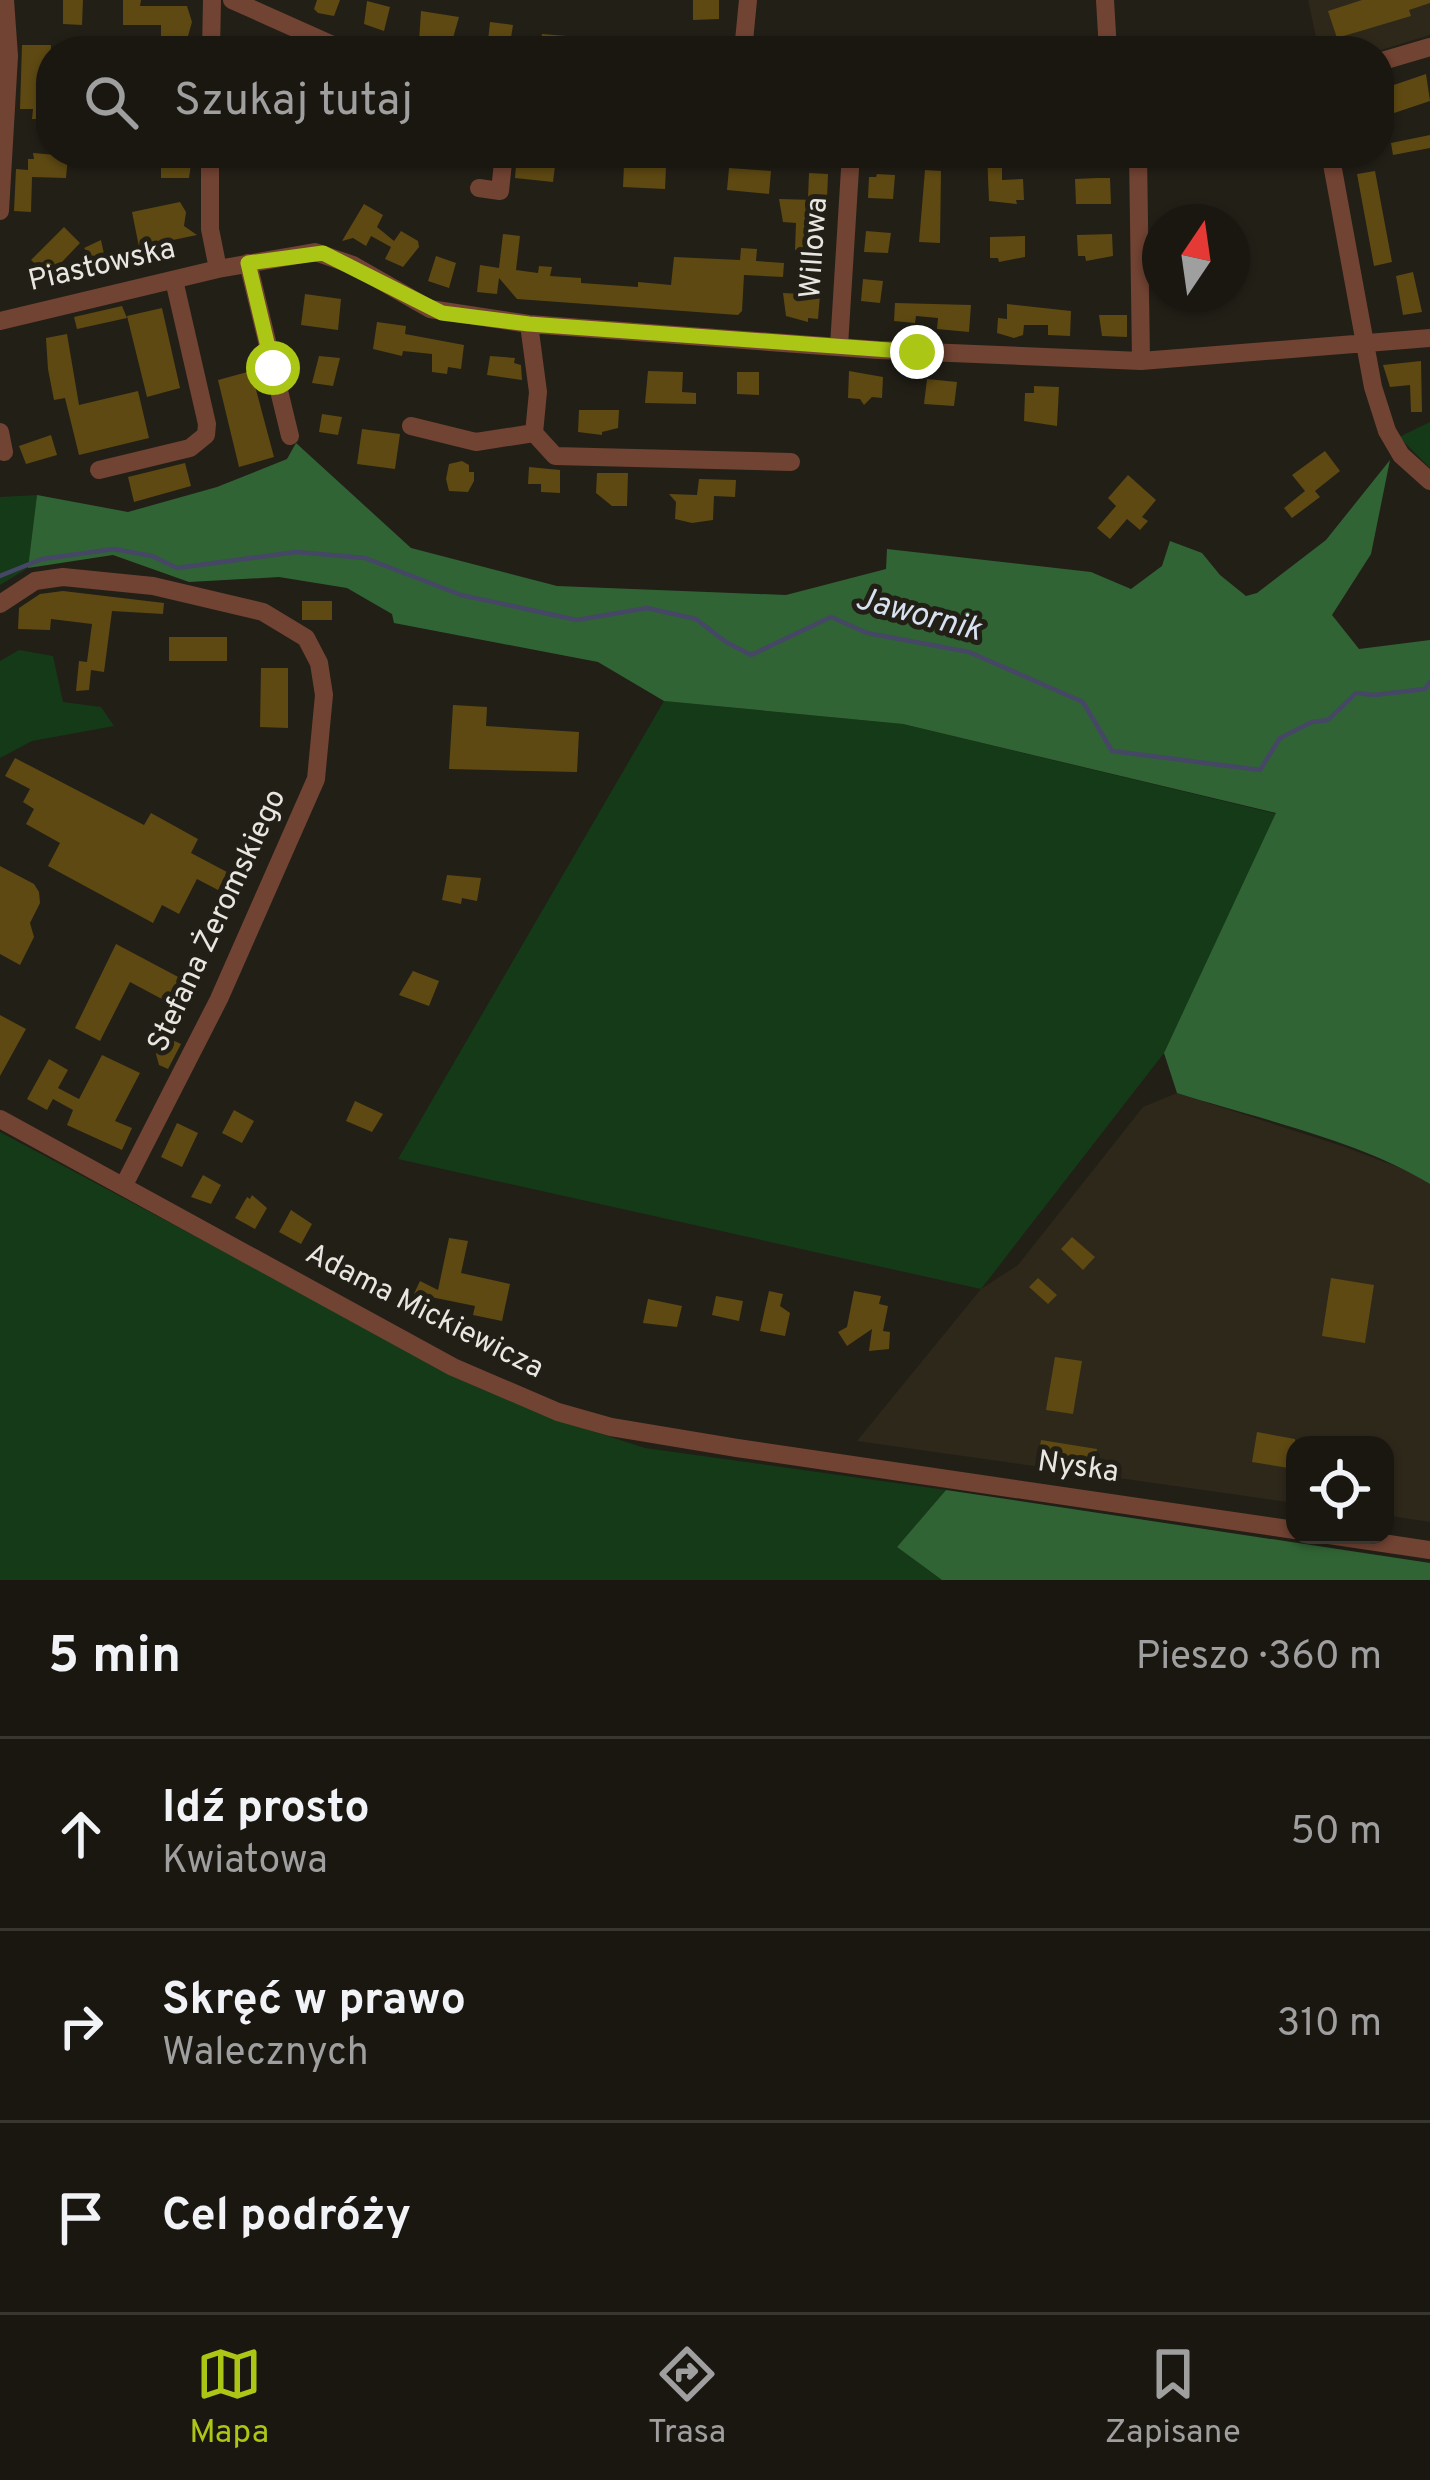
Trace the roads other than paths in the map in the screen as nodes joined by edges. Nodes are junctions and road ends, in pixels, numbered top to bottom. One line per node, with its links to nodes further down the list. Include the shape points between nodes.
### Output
1 (212, 0): 6 (street)
2 (232, 0): 7 (street)
3 (748, 0): 8 (street)
4 (1105, 0): 9 (street)
5 (4, 2): 18 (street, via 9,56)
6 (211, 36)
7 (312, 36)
8 (744, 36)
9 (1107, 36)
10 (1430, 47): 11 (street)
11 (1394, 58)
12 (210, 168): 20 (street)
13 (502, 168): 17 (street, via 500,191)
14 (850, 168): 26 (street, Willowa)
15 (1138, 168): 27 (street)
16 (1333, 168): 25 (street)
17 (479, 188)
18 (0, 211)
19 (248, 263): 20 (street, Piastowska); 23 (street, Piastowska, via 323,253 430,309); 30 (street)
20 (218, 269): 21 (street, Piastowska)
21 (174, 280): 22 (street, Piastowska); 32 (street, via 206,435 190,448)
22 (0, 321)
23 (529, 324): 26 (street, Piastowska); 29 (street)
24 (1430, 338): 25 (street, Piastowska)
25 (1367, 344): 27 (street, Piastowska); 33 (street, via 1387,431)
26 (839, 346): 27 (street, Piastowska)
27 (1141, 361)
28 (411, 426): 29 (street, via 476,442)
29 (535, 433): 31 (street, via 555,456)
30 (290, 436)
31 (791, 462)
32 (99, 470)
33 (1430, 481)
34 (0, 604): 36 (street, Stefana Żeromskiego, via 35,581 63,577 153,586 262,612 306,638 319,663 316,779 219,999)
35 (0, 1119): 36 (street, Adama Mickiewicza)
36 (124, 1186): 37 (street, Adama Mickiewicza, via 453,1367 557,1412)
37 (852, 1465): 38 (street, Nyska)
38 (1286, 1529)
39 (1390, 1544): 40 (street)
40 (1430, 1550)

